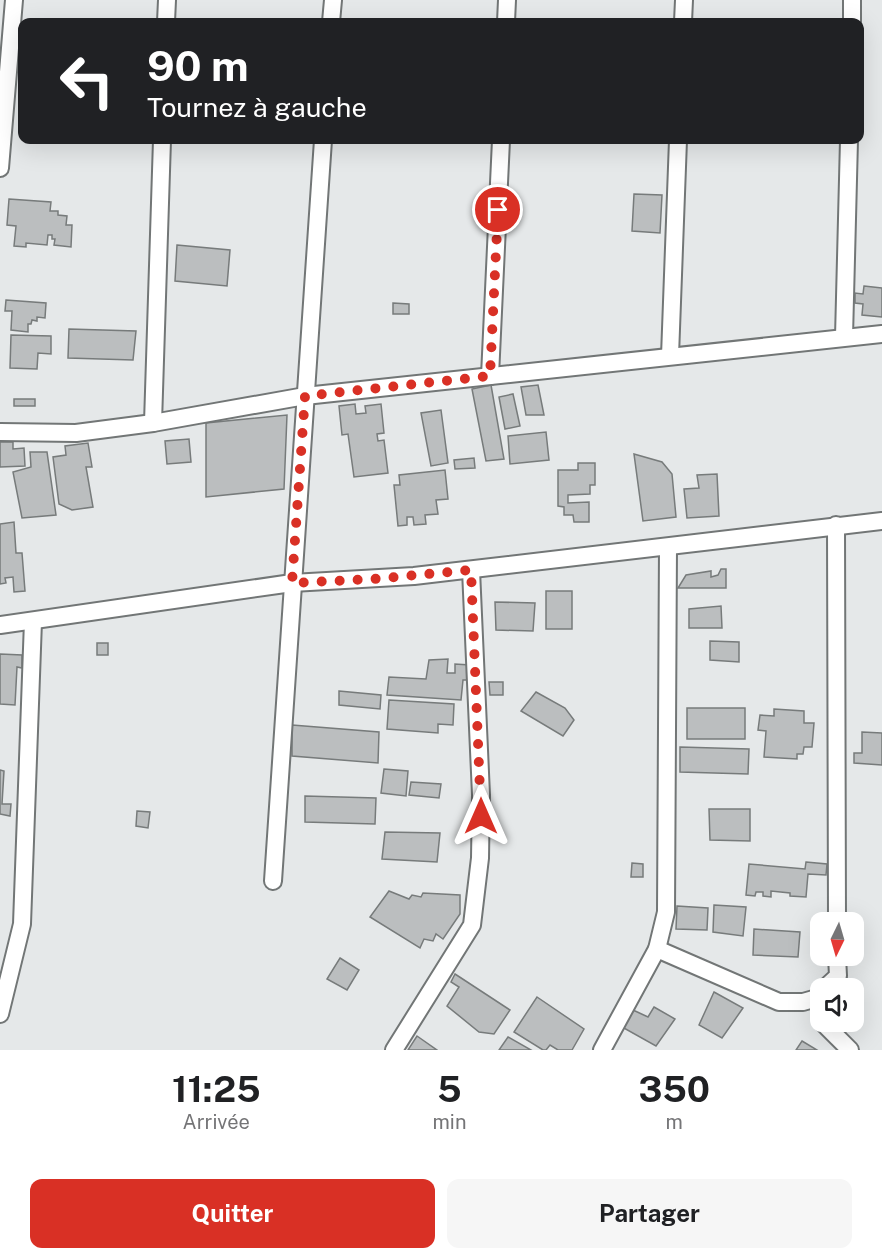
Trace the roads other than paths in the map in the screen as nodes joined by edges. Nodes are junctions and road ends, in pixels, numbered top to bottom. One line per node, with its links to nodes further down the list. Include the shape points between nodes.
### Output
1 (14, 0): 17 (street)
2 (167, 0): 7 (street)
3 (333, 0): 8 (street)
4 (507, 0): 9 (street)
5 (684, 0): 10 (street)
6 (852, 0): 11 (street)
7 (166, 18)
8 (331, 18)
9 (506, 18)
10 (683, 18)
11 (852, 18)
12 (162, 144): 24 (street)
13 (323, 144): 23 (street)
14 (501, 144): 22 (street)
15 (678, 144): 21 (street)
16 (849, 144): 20 (street)
17 (0, 160): 18 (street)
18 (0, 168)
19 (882, 334): 20 (street)
20 (844, 337): 21 (street)
21 (670, 356): 22 (street)
22 (490, 376): 23 (street)
23 (305, 396): 24 (street); 30 (street)
24 (153, 423): 25 (street, via 76,433)
25 (0, 432)
26 (882, 521): 27 (street)
27 (836, 525): 28 (street); 34 (street)
28 (668, 547): 29 (street); 35 (street, via 666,912)
29 (471, 570): 30 (street); 41 (street, via 481,795 480,858 472,925)
30 (292, 583): 31 (street); 33 (street)
31 (33, 621): 32 (street); 39 (street, via 22,924)
32 (0, 625)
33 (273, 881)
34 (837, 912)
35 (657, 949): 37 (street, via 779,1002); 42 (street)
36 (810, 1000): 37 (street)
37 (803, 1002): 38 (street)
38 (810, 1009)
39 (0, 1014)
40 (832, 1032): 43 (street)
41 (394, 1050)
42 (602, 1050)
43 (850, 1050)

